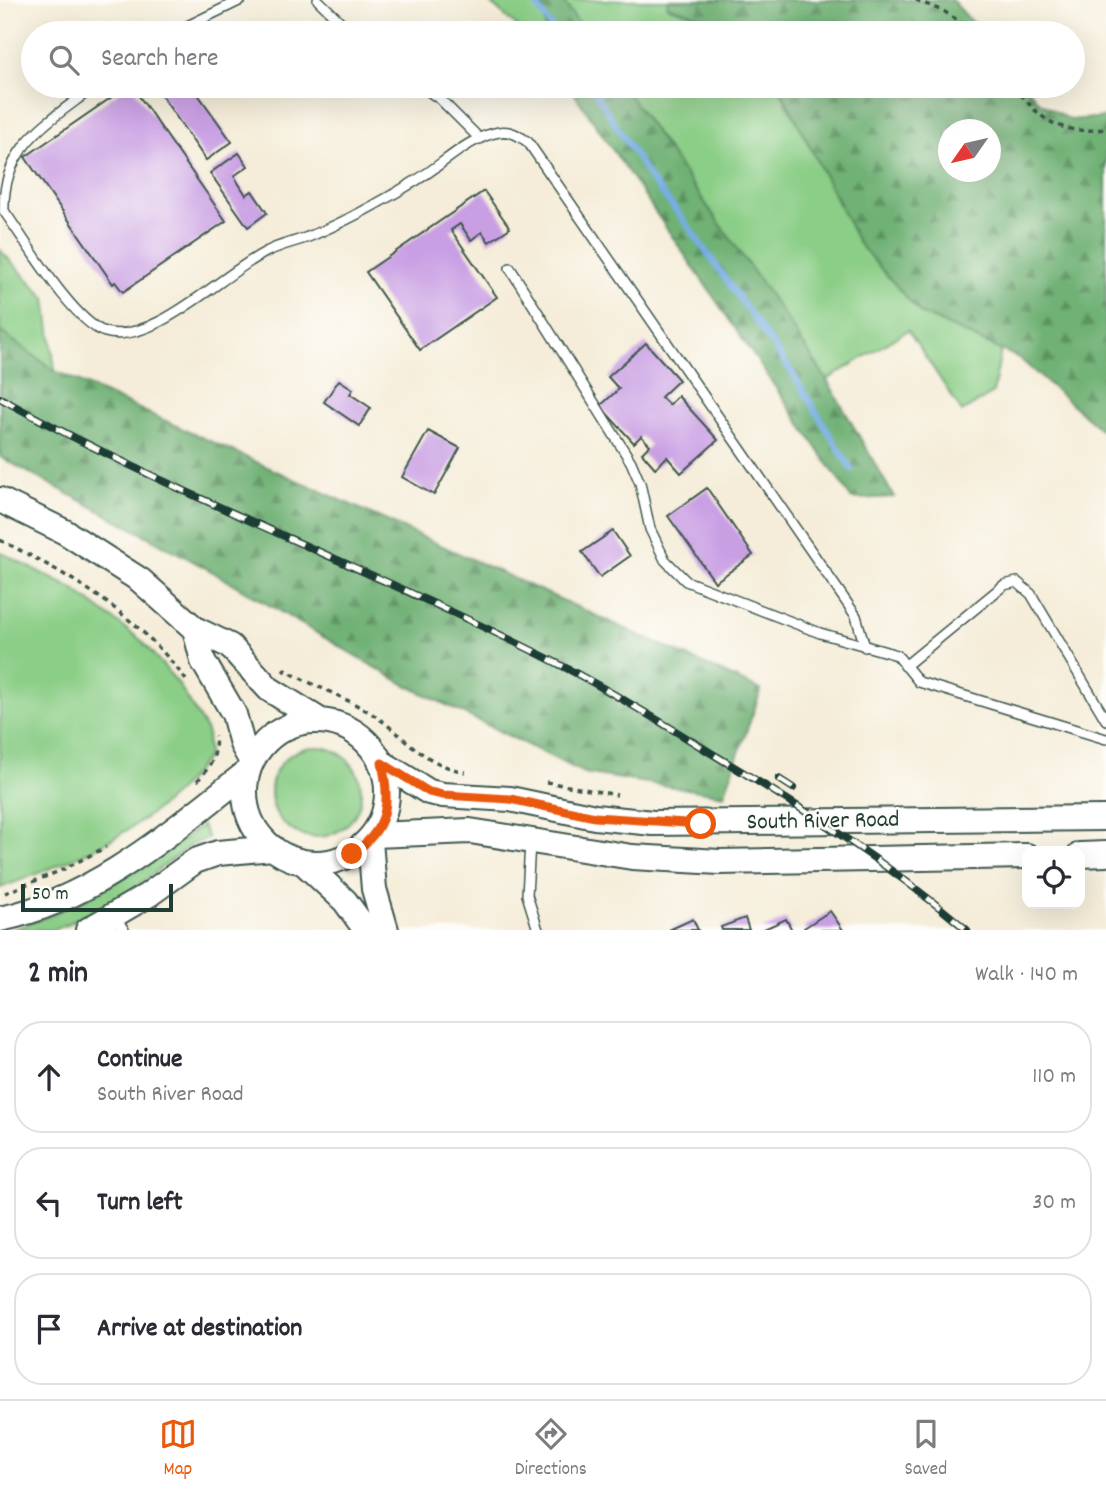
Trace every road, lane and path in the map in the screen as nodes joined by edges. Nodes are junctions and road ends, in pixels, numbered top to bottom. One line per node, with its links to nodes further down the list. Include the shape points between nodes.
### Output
1 (241, 0): 4 (lane)
2 (318, 0): 5 (lane)
3 (916, 0): 6 (path)
4 (198, 21)
5 (340, 21)
6 (959, 21)
7 (79, 98): 11 (lane, via 35,132 19,151 7,171 4,211 70,304 88,325 107,332 152,326 267,251 313,235 412,184)
8 (439, 98): 11 (lane)
9 (1024, 98): 10 (path, via 1034,112 1057,127)
10 (1106, 130)
11 (480, 139): 16 (lane, via 513,132 528,142 856,616)
12 (510, 268): 16 (lane, via 631,462 650,529 676,573 715,594)
13 (0, 500): 15 (main road, via 65,532 139,580)
14 (0, 540): 19 (path, via 61,570 137,624)
15 (195, 629): 20 (main road, via 230,646 269,689); 25 (main road, via 203,661 234,714)
16 (865, 647): 17 (lane, via 897,655)
17 (905, 666): 21 (lane, via 1004,585 1017,582 1031,594); 23 (lane, via 919,682)
18 (285, 670): 26 (path, via 377,717 440,767)
19 (190, 686)
20 (319, 720): 24 (main road, via 356,733); 25 (main road, via 298,723 280,733)
21 (1106, 720)
22 (214, 731): 28 (path, via 216,754)
23 (1106, 739)
24 (382, 763): 30 (main road, South River Road, via 429,792 510,799 595,817 653,823); 31 (main road, via 388,788 386,811)
25 (248, 767): 34 (main road, via 248,813); 40 (main road, via 119,868 64,898)
26 (468, 773)
27 (544, 781): 29 (path)
28 (193, 785)
29 (619, 796)
30 (1106, 818)
31 (373, 838): 32 (main road, South River Road, via 470,831); 38 (main road, via 352,854 330,862); 44 (main road, via 374,888)
32 (530, 842): 37 (main road, South River Road, via 632,857 720,862); 45 (lane, via 527,895)
33 (110, 845): 39 (path)
34 (273, 848): 38 (main road); 41 (main road, via 195,860)
35 (1106, 854): 36 (main road)
36 (1085, 855)
37 (1022, 856)
38 (304, 863): 43 (main road, via 345,901)
39 (0, 894)
40 (0, 919)
41 (119, 923): 42 (main road)
42 (88, 930)
43 (366, 930)
44 (386, 930)
45 (538, 930)

